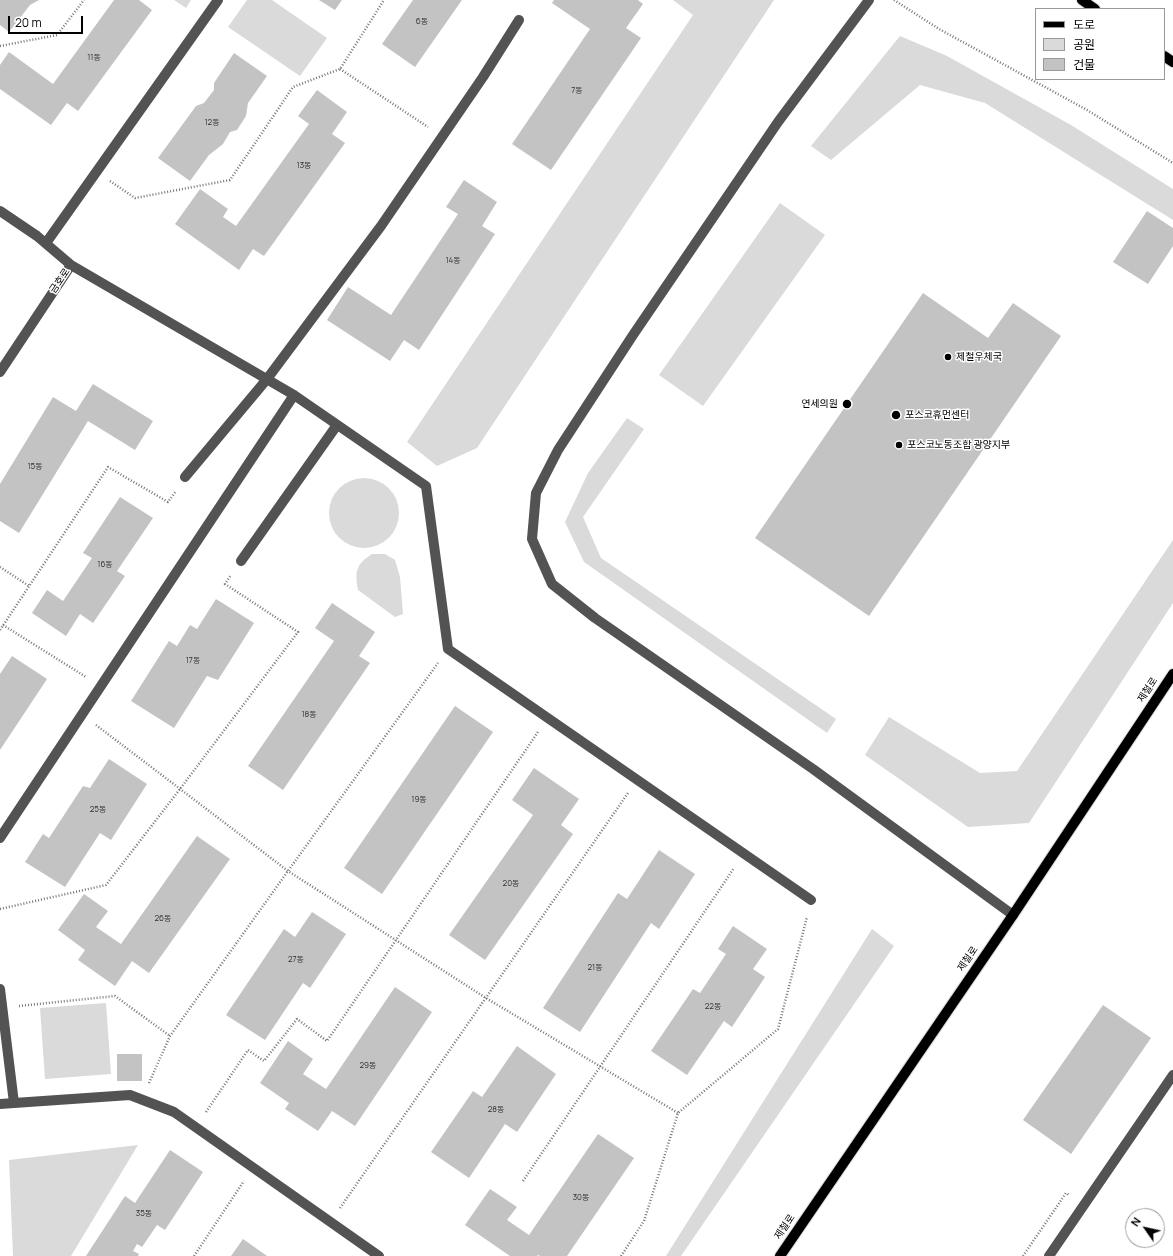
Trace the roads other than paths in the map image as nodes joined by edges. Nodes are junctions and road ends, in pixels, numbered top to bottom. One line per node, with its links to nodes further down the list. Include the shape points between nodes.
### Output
1 (218, 0): 7 (street)
2 (869, 0): 18 (street, via 778,122 558,450 536,493 532,539 552,584 594,618 813,769)
3 (1082, 0): 4 (main road)
4 (1094, 8)
5 (519, 20): 10 (street, via 381,226)
6 (0, 211): 7 (street, 금호로)
7 (46, 244): 8 (street, 금호로)
8 (71, 265): 9 (street, 금호로); 10 (street)
9 (0, 372)
10 (267, 379): 11 (street); 13 (street)
11 (294, 395): 12 (street); 16 (street)
12 (337, 424): 14 (street); 17 (street, via 426,486 448,649)
13 (185, 477)
14 (240, 561)
15 (1173, 674): 18 (main road, 제철로)
16 (0, 838)
17 (811, 900)
18 (1013, 916): 24 (main road, 제철로)
19 (0, 989): 21 (street)
20 (1173, 1075): 25 (street)
21 (14, 1103): 22 (street); 23 (street, via 130,1095 174,1112)
22 (0, 1104)
23 (379, 1256)
24 (780, 1256)
25 (1049, 1256)

